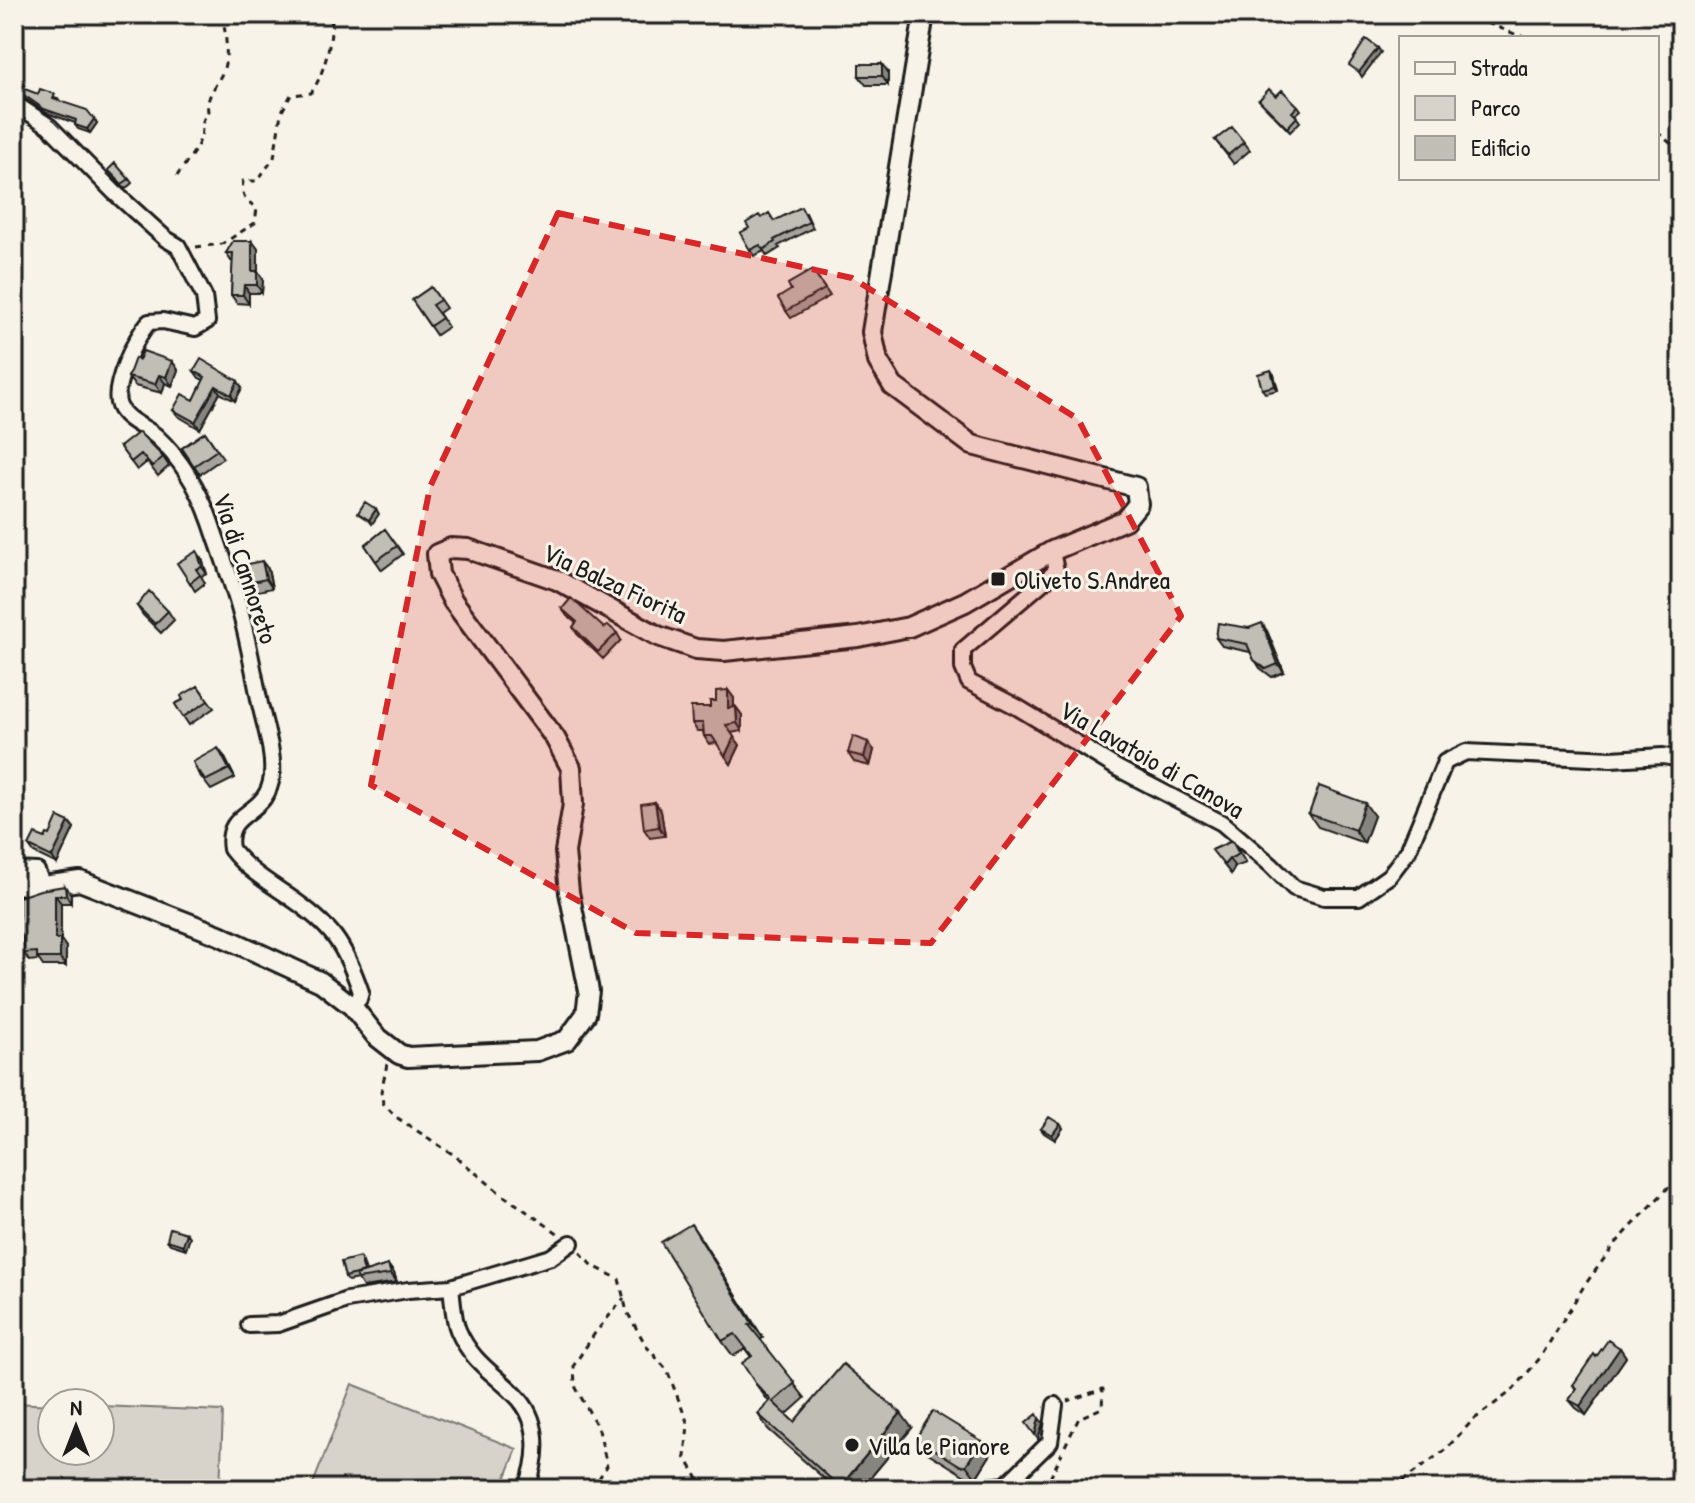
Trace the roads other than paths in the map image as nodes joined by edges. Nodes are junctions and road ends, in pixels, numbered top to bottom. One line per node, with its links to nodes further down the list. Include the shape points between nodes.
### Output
1 (924, 14): 3 (street, Via Balza Fiorita, via 872,332 878,361 893,386 972,445 1136,487 1138,504 1125,520)
2 (14, 103): 8 (street, Via di Cannoreto, via 49,126 114,192 178,246 204,296 207,321 195,328 149,322 139,333 117,389 119,407 155,436 192,480 241,613 272,777 264,800 230,830 231,849 334,933 361,992)
3 (1052, 551): 4 (street, Via Lavatoio di Canova, via 1056,571 963,650 969,682 1222,823 1294,888 1324,897 1359,897 1389,876 1408,851 1445,762 1466,752); 8 (street, Via Balza Fiorita, via 965,602 909,627 724,651 696,649 658,636 557,580 468,549 437,554 439,574 453,601 555,738 571,768 573,804 565,852 589,991 586,1014 567,1040 537,1051 408,1057 391,1049)
4 (1681, 759)
5 (14, 870): 7 (street, via 37,871)
6 (14, 884): 7 (street)
7 (43, 886): 8 (street, via 80,881 135,900 297,970)
8 (352, 1006)
9 (571, 1243): 10 (street, via 551,1257)
10 (451, 1287): 11 (street, via 347,1300 278,1324); 13 (street, via 457,1329 482,1367 522,1402 537,1438 534,1471)
11 (249, 1325)
12 (1055, 1405): 14 (street, via 1050,1442 1006,1485)
13 (526, 1489)
14 (970, 1489)

